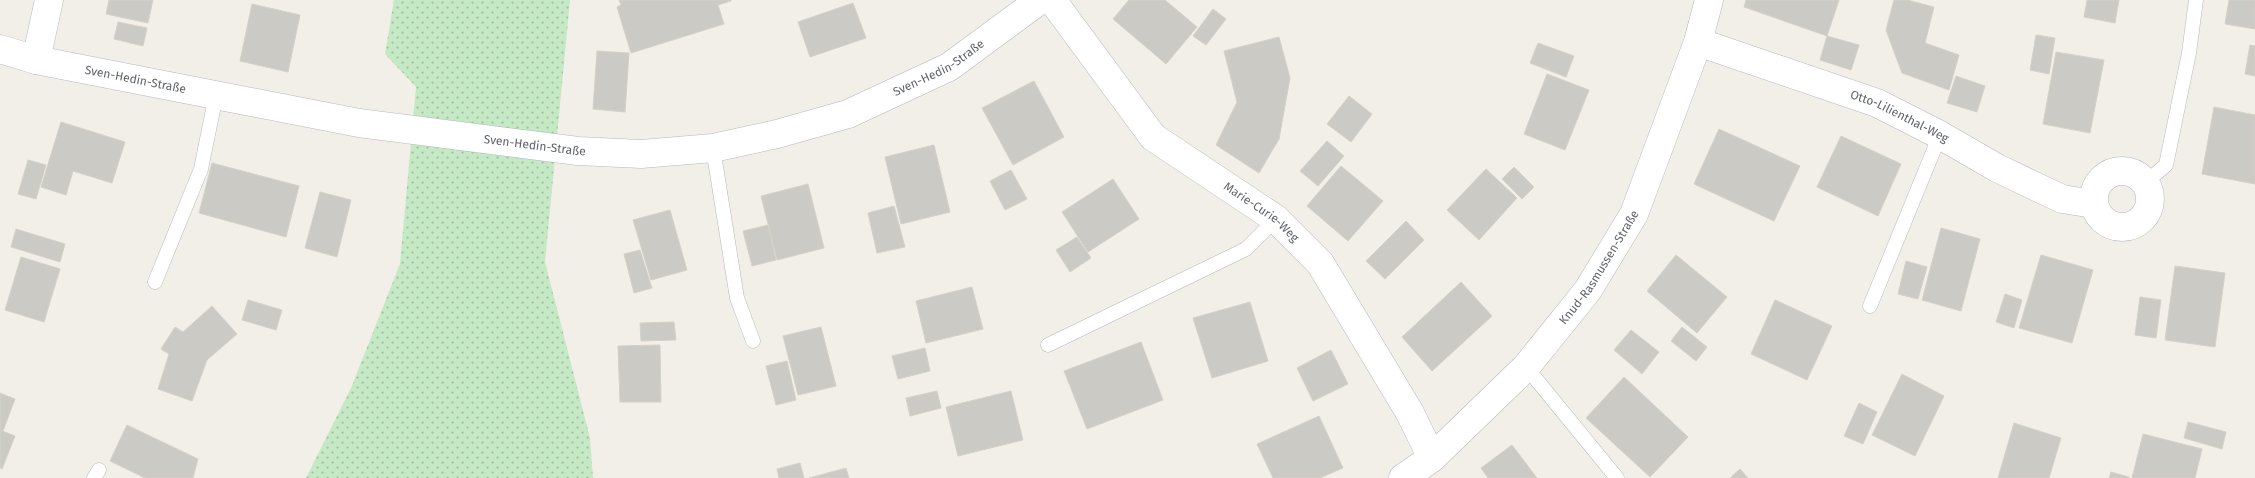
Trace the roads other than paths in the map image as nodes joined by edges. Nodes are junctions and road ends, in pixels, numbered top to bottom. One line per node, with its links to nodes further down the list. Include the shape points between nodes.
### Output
1 (50, 0): 8 (street)
2 (1040, 0): 11 (street, Sven-Hedin-Straße, via 949,67 848,114)
3 (1052, 0): 14 (street, Marie-Curie-Weg, via 1153,137)
4 (1709, 0): 6 (street, Knud-Rasmussen-Straße)
5 (2196, 0): 12 (lane, via 2189,53 2166,165)
6 (1698, 42): 10 (street, Otto-Lilienthal-Weg, via 1877,103); 19 (street, Knud-Rasmussen-Straße, via 1634,214 1588,290)
7 (0, 49): 8 (street, Sven-Hedin-Straße)
8 (36, 60): 9 (street, Sven-Hedin-Straße)
9 (216, 95): 11 (street, Sven-Hedin-Straße, via 359,123 578,151 641,154); 15 (lane, via 201,169)
10 (1940, 135): 13 (street, Otto-Lilienthal-Weg, via 1998,168 2062,198); 16 (lane)
11 (713, 148): 17 (lane, via 738,298)
12 (2145, 183): 13 (street, via 2130,171 2111,172 2097,185); 13 (street, via 2149,204 2139,221 2130,225 2121,227 2103,220)
13 (2094, 204)
14 (1276, 219): 18 (lane, via 1246,249); 20 (street, Marie-Curie-Weg, via 1320,263 1410,413)
15 (155, 282)
16 (1870, 306)
17 (753, 341)
18 (1048, 345)
19 (1526, 368): 20 (street, Knud-Rasmussen-Straße); 22 (lane)
20 (1432, 458): 21 (street, Knud-Rasmussen-Straße)
21 (1403, 478)
22 (1617, 478)

